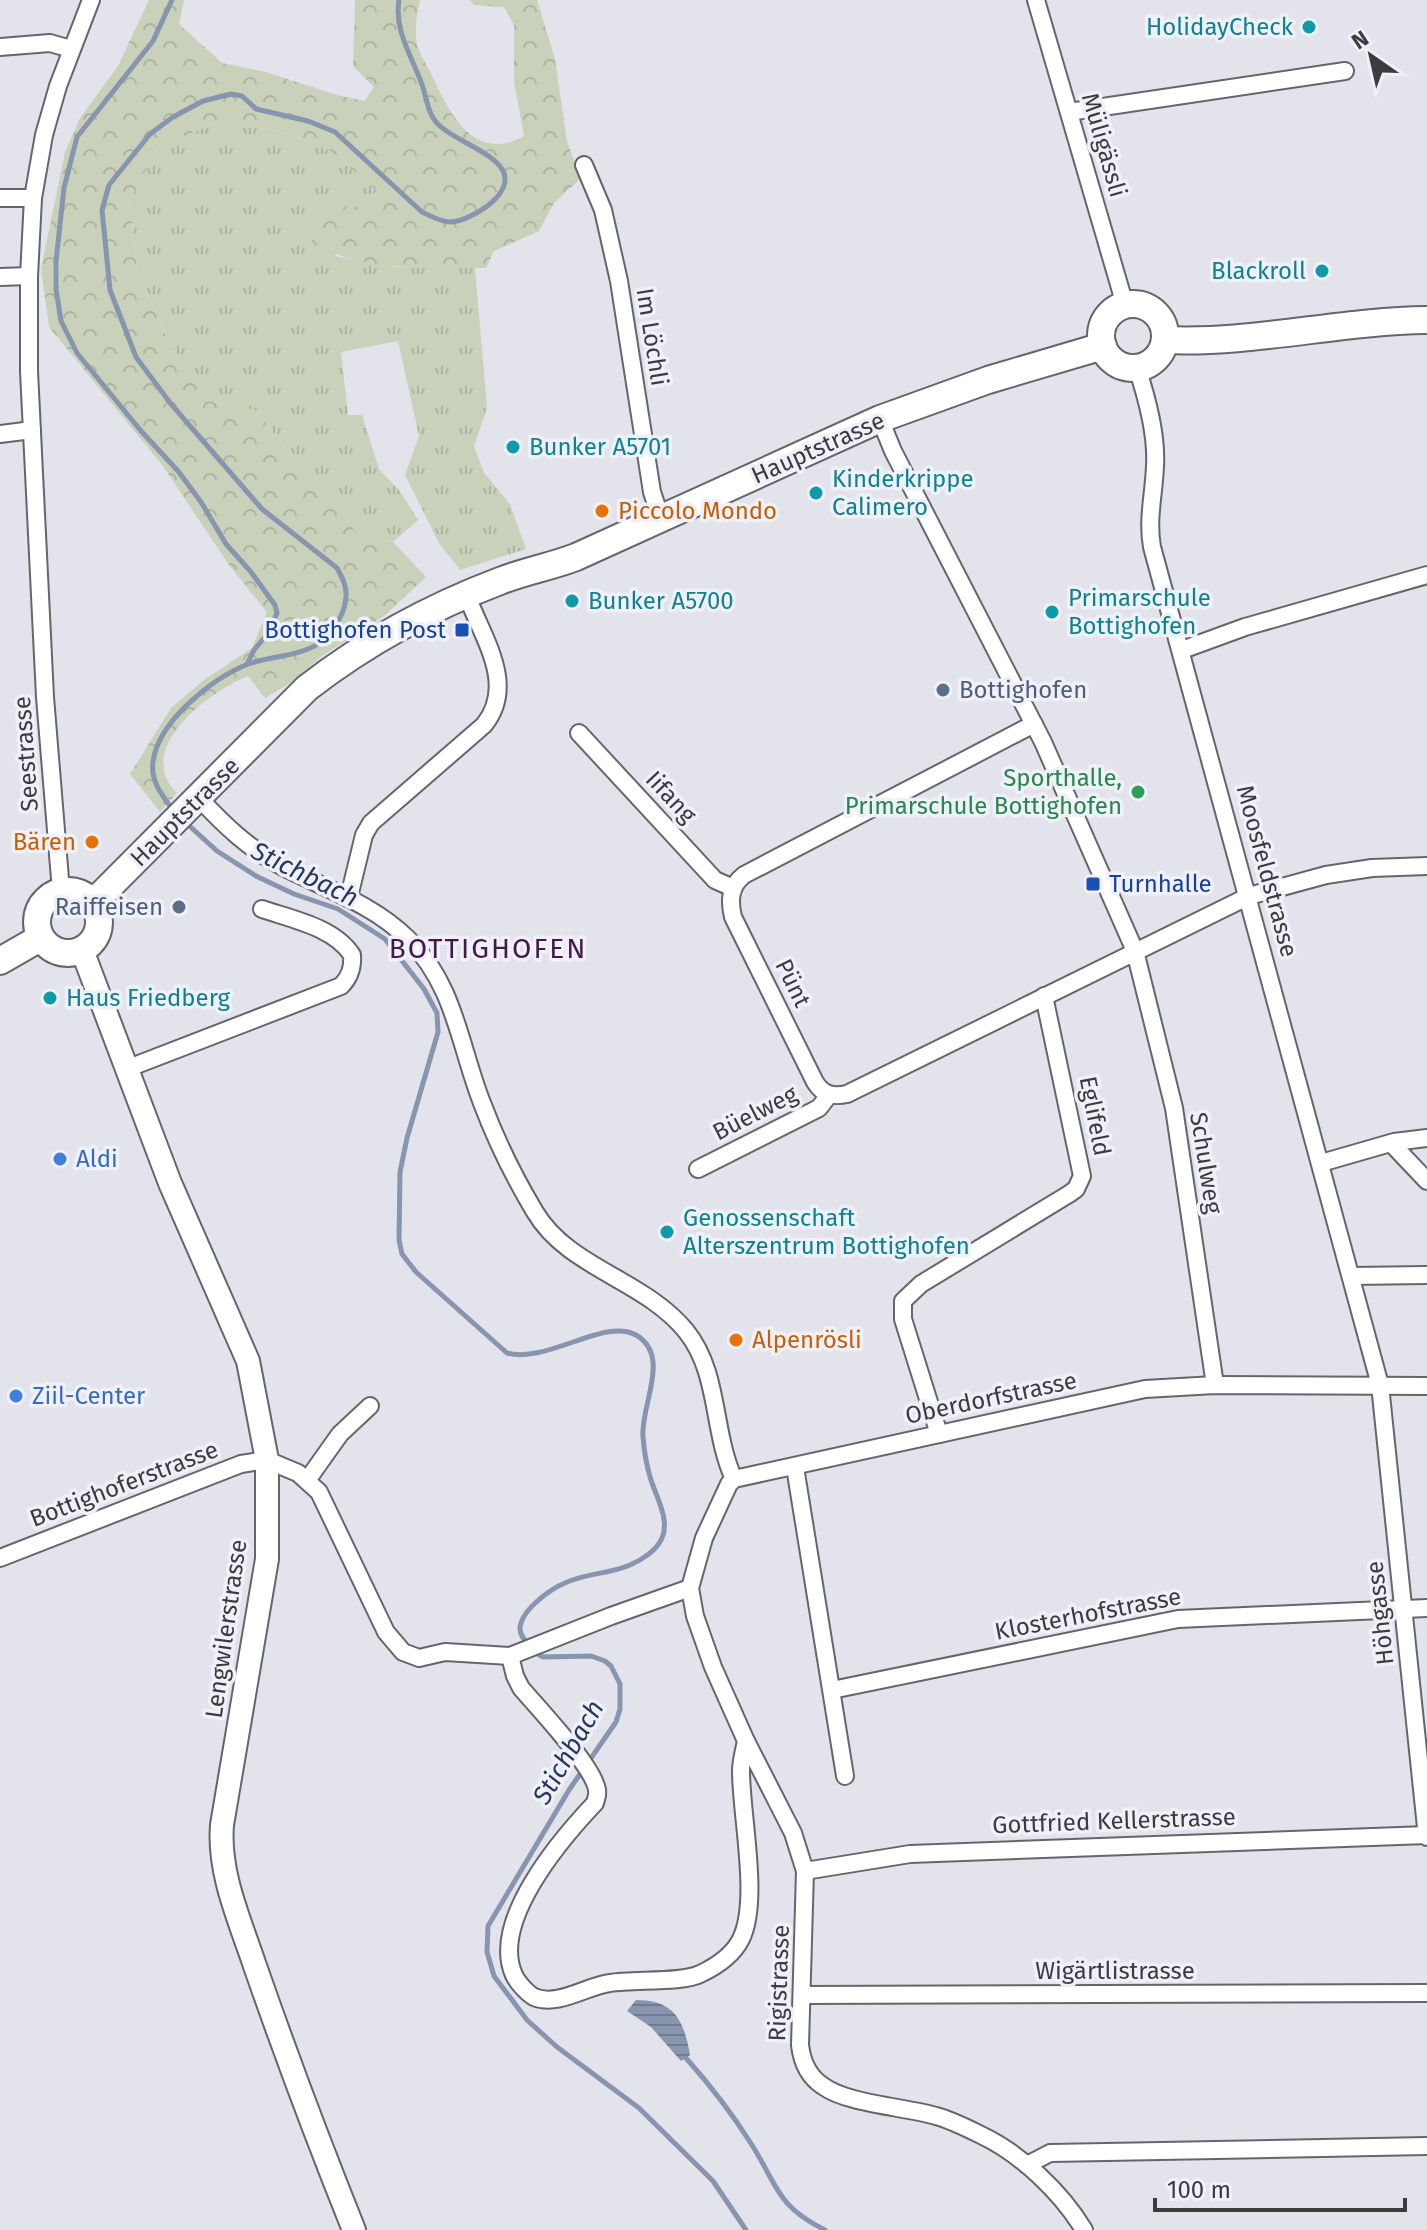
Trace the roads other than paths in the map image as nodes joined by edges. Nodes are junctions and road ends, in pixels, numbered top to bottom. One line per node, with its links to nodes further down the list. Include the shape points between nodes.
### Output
1 (91, 0): 4 (street, Seestrasse)
2 (1036, 0): 6 (street, Müligässli)
3 (0, 47): 4 (street, via 50,43)
4 (71, 49): 9 (street, Seestrasse, via 49,111)
5 (1345, 71): 6 (street)
6 (1069, 112): 12 (street, Müligässli)
7 (584, 165): 20 (street, Im Löchli, via 603,210 619,281 652,492)
8 (0, 198): 9 (street)
9 (33, 198): 10 (street, Seestrasse)
10 (29, 276): 11 (street); 18 (street, Seestrasse)
11 (0, 277)
12 (1125, 305): 14 (main road, via 1154,312 1165,329); 15 (main road, via 1108,316)
13 (1427, 320): 14 (main road, via 1232,340)
14 (1165, 340): 16 (main road, via 1153,361)
15 (1103, 346): 16 (main road, via 1113,361); 17 (main road, Hauptstrasse)
16 (1137, 368): 24 (street, Moosfeldstrasse, via 1154,436 1150,537)
17 (880, 419): 20 (main road, Hauptstrasse); 26 (street, Schulweg)
18 (32, 430): 19 (street); 31 (street, Seestrasse)
19 (0, 434)
20 (661, 519): 21 (main road, Hauptstrasse)
21 (542, 570): 23 (main road, Hauptstrasse, via 527,583); 25 (main road, Hauptstrasse, via 498,582 384,635 307,688)
22 (1427, 575): 24 (street)
23 (472, 608): 25 (main road, Hauptstrasse, via 352,669); 33 (street, via 497,671 494,708 484,725 371,823)
24 (1182, 650): 32 (street, Moosfeldstrasse)
25 (276, 720): 28 (main road, Hauptstrasse)
26 (1034, 724): 30 (street, via 744,875); 38 (street, Schulweg)
27 (579, 733): 30 (street, Iifang, via 715,880)
28 (187, 810): 33 (street, via 282,866); 34 (main road, Hauptstrasse)
29 (1427, 866): 32 (street, via 1326,875)
30 (733, 888): 42 (street, Pünt, via 733,917 815,1082)
31 (61, 891): 34 (main road, via 79,892); 36 (main road, via 38,913)
32 (1249, 896): 38 (street); 45 (street, Moosfeldstrasse)
33 (349, 897): 58 (street, via 407,937 435,970 482,1104 544,1225 570,1249 661,1306 695,1343 708,1378 724,1459)
34 (93, 903): 37 (main road, via 99,917 97,933)
35 (262, 909): 41 (street, via 310,925 341,943 352,955 347,980)
36 (40, 938): 37 (main road, via 59,952); 39 (main road)
37 (82, 950): 41 (street, Lengwilerstrasse)
38 (1135, 951): 40 (street); 50 (street, Schulweg, via 1174,1108)
39 (0, 961)
40 (1044, 996): 42 (street, via 847,1094); 54 (street, Eglifeld, via 1082,1176 1069,1194 921,1284 903,1301 903,1319)
41 (126, 1069): 55 (street, Lengwilerstrasse, via 248,1361)
42 (829, 1095): 46 (street, Büelweg, via 819,1108)
43 (1427, 1138): 44 (street)
44 (1391, 1143): 45 (street); 47 (street)
45 (1321, 1163): 49 (street, Moosfeldstrasse)
46 (698, 1169)
47 (1427, 1181)
48 (1427, 1275): 49 (street)
49 (1351, 1276): 51 (street, Moosfeldstrasse)
50 (1215, 1385): 51 (street, Oberdorfstrasse); 54 (street, Oberdorfstrasse, via 1145,1389)
51 (1380, 1385): 52 (street, Oberdorfstrasse); 62 (street, Höhgasse)
52 (1427, 1386)
53 (370, 1406): 57 (street, via 340,1434)
54 (939, 1434): 56 (street, Oberdorfstrasse)
55 (267, 1460): 57 (street); 59 (street, Bottighoferstrasse, via 241,1464); 73 (street, Lengwilerstrasse, via 267,1559 222,1825 223,1859 287,2059)
56 (795, 1467): 58 (street, Oberdorfstrasse); 64 (street)
57 (308, 1479): 63 (street, via 394,1644 419,1658 445,1652)
58 (734, 1479): 60 (street, via 704,1538)
59 (0, 1558)
60 (690, 1588): 63 (street); 65 (street, Rigistrasse, via 713,1667)
61 (1427, 1608): 62 (street, Klosterhofstrasse)
62 (1404, 1609): 64 (street, Klosterhofstrasse, via 1178,1619); 67 (street, Höhgasse)
63 (517, 1654): 65 (street, via 515,1676 521,1688 579,1759 598,1794 560,1843 515,1917 508,1961 517,1981 533,1997 553,2000 607,1983 697,1976 723,1961 740,1940 749,1911 741,1769)
64 (832, 1690): 66 (street)
65 (746, 1741): 68 (street, Rigistrasse, via 793,1833)
66 (845, 1776)
67 (1427, 1836): 68 (street, Gottfried Kellerstrasse, via 926,1853)
68 (805, 1871): 70 (street, Rigistrasse)
69 (1427, 1993): 70 (street, Wigärtlistrasse)
70 (802, 1995): 72 (street, Rigistrasse, via 801,2057 822,2086 938,2116 992,2140)
71 (1427, 2146): 72 (street, via 1050,2153)
72 (1027, 2165): 74 (street, Rigistrasse)
73 (354, 2230)
74 (1084, 2230)

